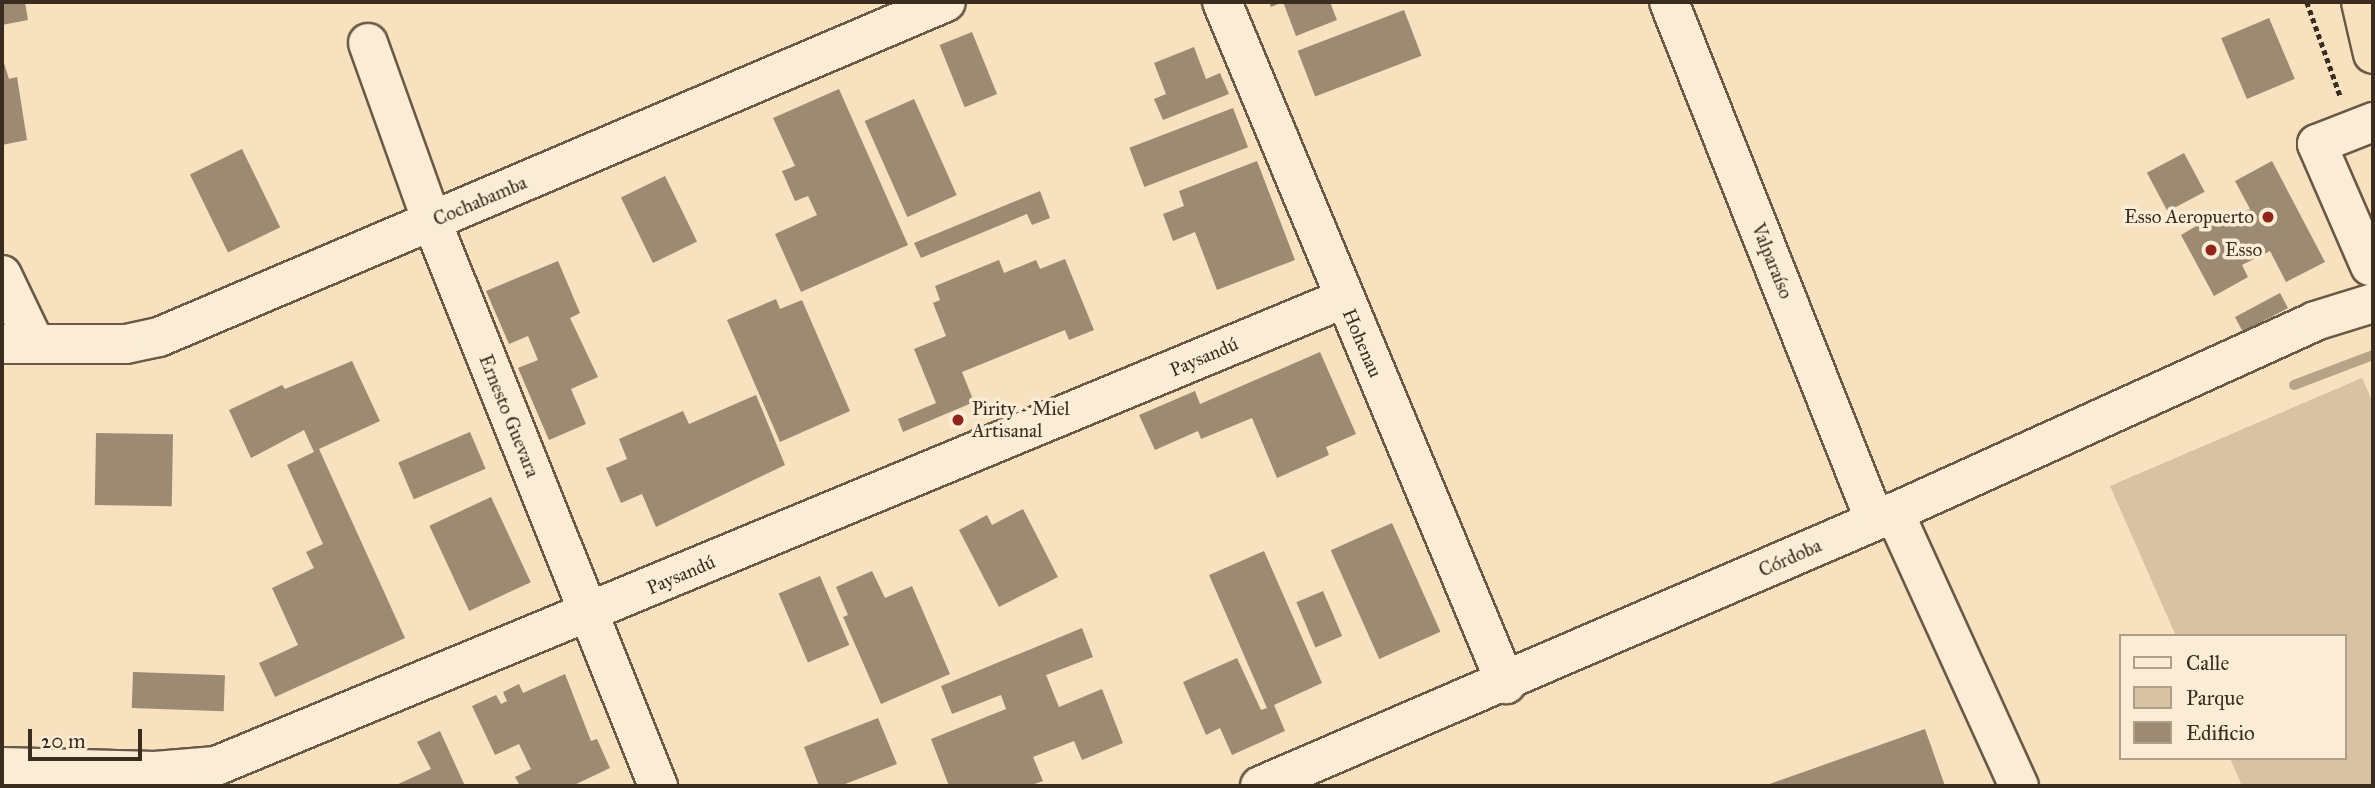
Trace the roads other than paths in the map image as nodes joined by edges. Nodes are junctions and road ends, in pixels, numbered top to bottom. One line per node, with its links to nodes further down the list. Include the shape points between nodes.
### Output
1 (946, 2): 6 (street, Cochabamba)
2 (1222, 2): 9 (street, Hohenau)
3 (1669, 2): 11 (street, Valparaíso)
4 (368, 43): 6 (street, Ernesto Guevara)
5 (2373, 122): 8 (street, via 2317,144)
6 (432, 222): 10 (street, Cochabamba, via 159,337 126,344); 12 (street, Ernesto Guevara)
7 (2, 275): 10 (street)
8 (2372, 277): 11 (street, Córdoba, via 2315,321)
9 (1343, 299): 12 (street, Paysandú); 13 (street, Hohenau)
10 (19, 344)
11 (1885, 517): 13 (street, Córdoba); 17 (street, Valparaíso)
12 (587, 614): 14 (street, Paysandú, via 216,766 155,771); 15 (street, Ernesto Guevara)
13 (1506, 684): 16 (street, Córdoba)
14 (2, 766)
15 (658, 786)
16 (1260, 786)
17 (2019, 786)

